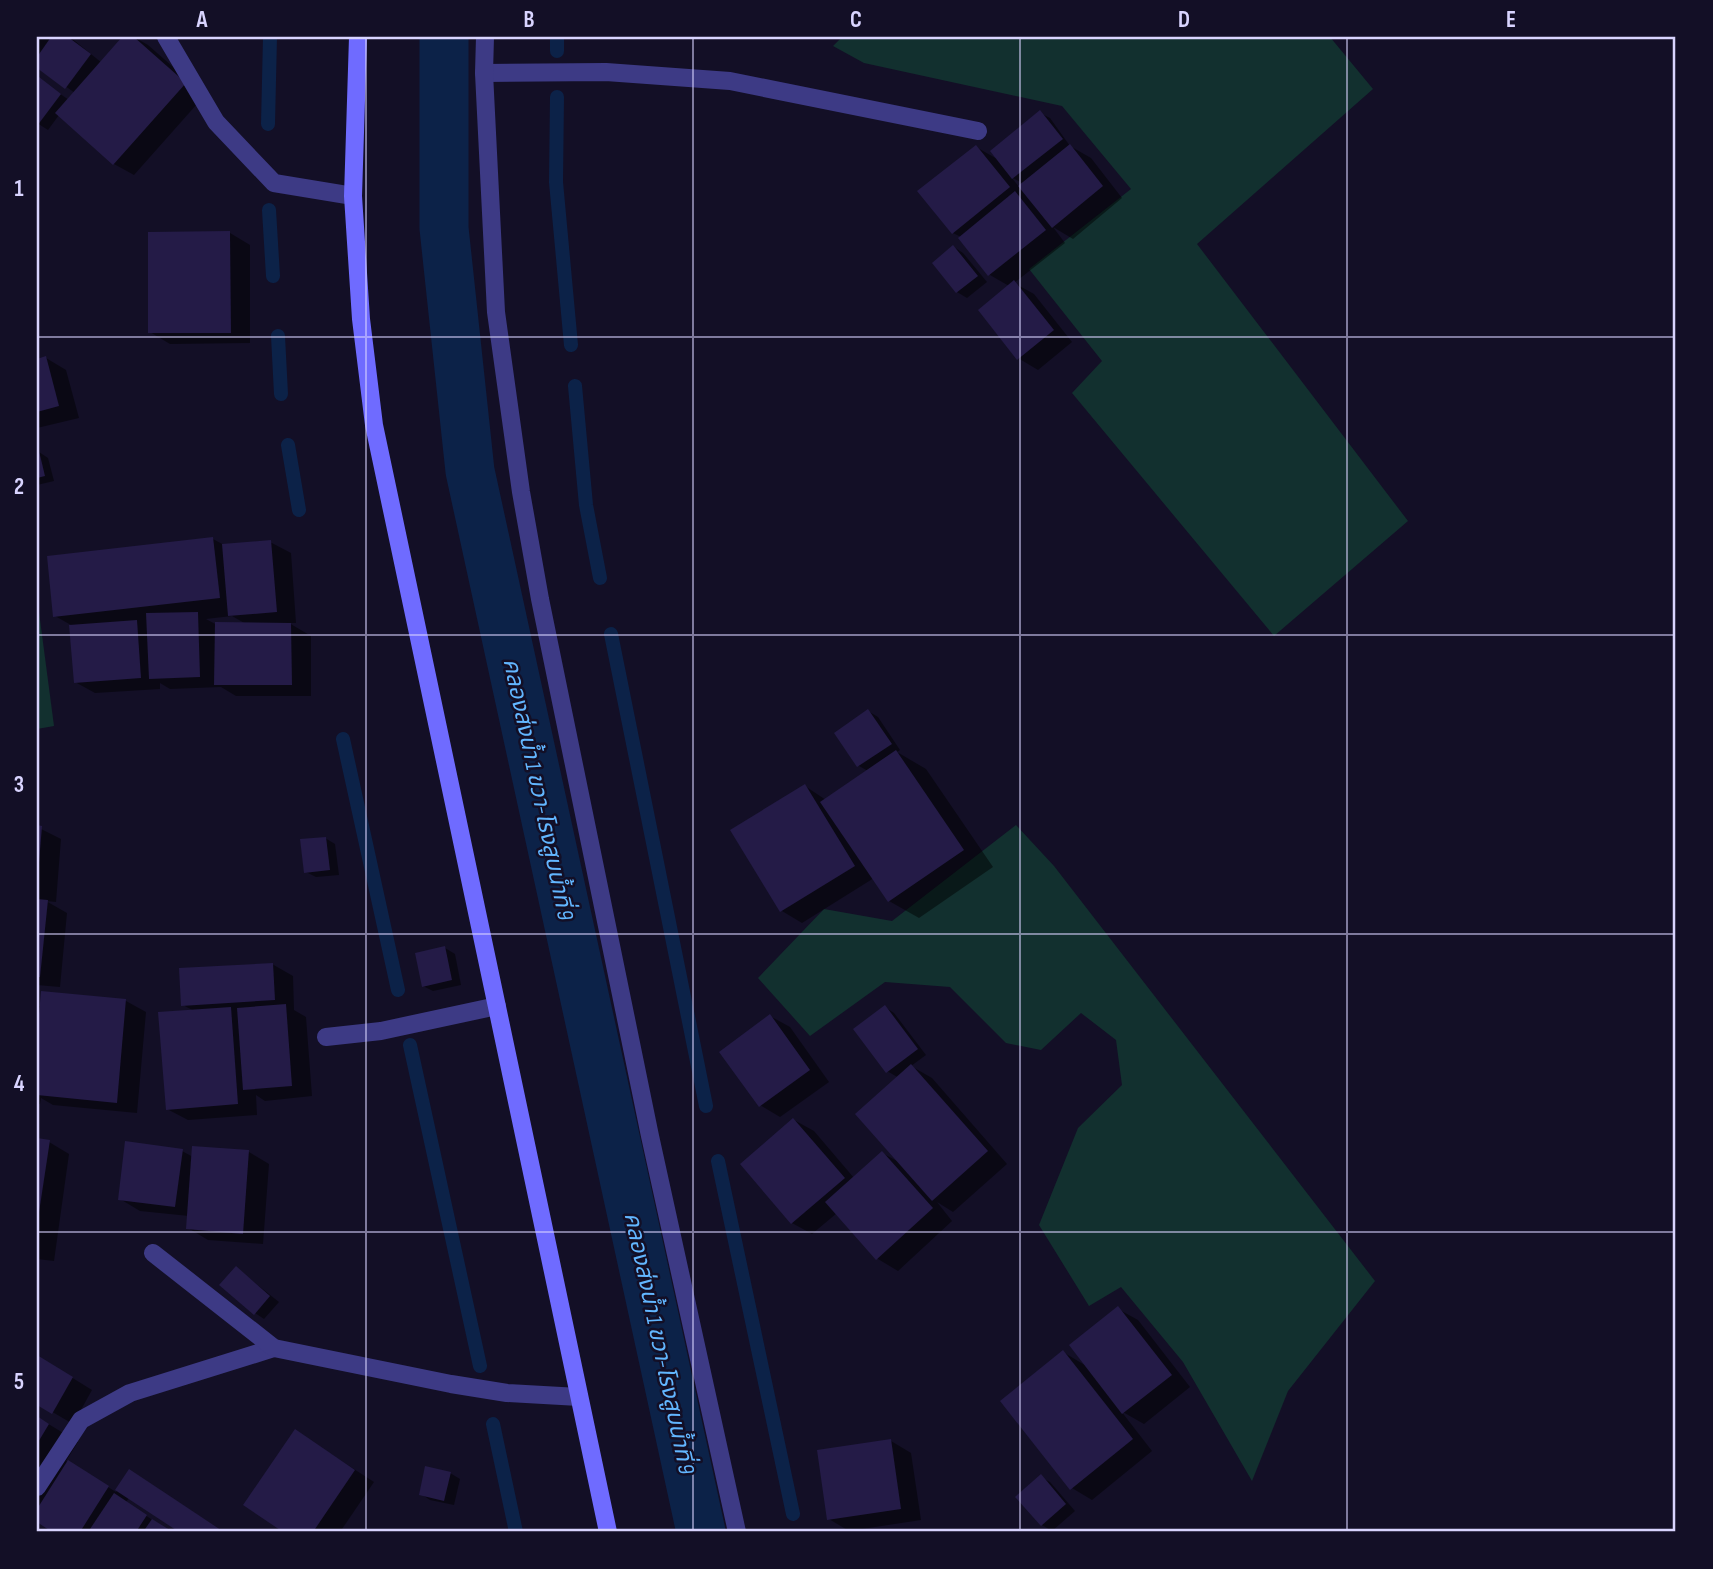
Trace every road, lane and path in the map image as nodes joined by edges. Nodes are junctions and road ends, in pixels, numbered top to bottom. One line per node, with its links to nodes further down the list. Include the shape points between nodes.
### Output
1 (166, 37): 6 (street, via 216,122 274,183)
2 (358, 37): 6 (main road)
3 (485, 37): 4 (street)
4 (484, 73): 5 (street, via 607,72 730,81); 14 (street, via 496,312 521,492 652,1145)
5 (978, 131)
6 (354, 196): 7 (main road, via 361,319 374,425)
7 (497, 1006): 8 (street, via 381,1031); 11 (main road)
8 (326, 1037)
9 (153, 1253): 10 (street)
10 (274, 1348): 11 (street, via 507,1393); 12 (street, via 130,1393 81,1420)
11 (579, 1397): 13 (main road)
12 (37, 1487)
13 (608, 1532)
14 (737, 1532)

